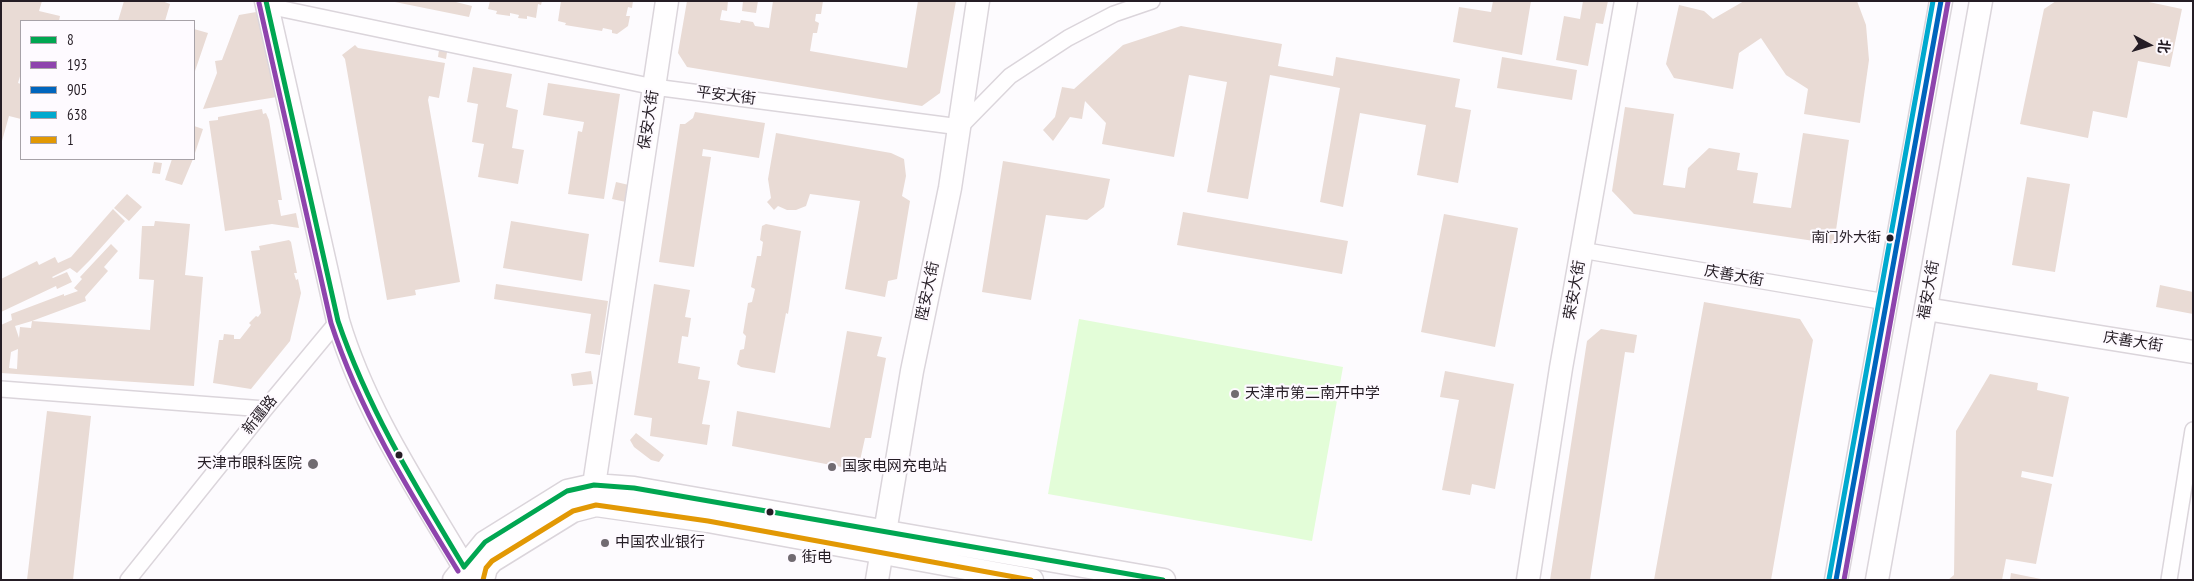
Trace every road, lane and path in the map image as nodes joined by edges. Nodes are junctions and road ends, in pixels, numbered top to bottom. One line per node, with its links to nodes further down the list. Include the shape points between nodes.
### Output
1 (667, 1): 8 (street, 保安大街)
2 (978, 1): 9 (street, 陞安大街)
3 (1152, 1): 9 (street, via 1114,14 1068,38 1010,76)
4 (1626, 1): 10 (street, 荣安大街)
5 (1941, 1): 11 (street)
6 (1981, 1): 12 (street, 福安大街)
7 (267, 4): 8 (street, 平安大街); 13 (street)
8 (654, 87): 9 (street, 平安大街); 18 (street, 保安大街)
9 (960, 126): 19 (street, 陞安大街, via 912,371)
10 (1581, 250): 11 (street, 庆善大街); 26 (street, 荣安大街)
11 (1886, 302): 27 (street)
12 (1926, 309): 14 (street, 庆善大街); 28 (street, 福安大街)
13 (338, 321): 16 (street, 新疆路); 20 (street, via 356,372)
14 (2193, 352)
15 (1, 389): 16 (street)
16 (265, 409): 21 (street, 新疆路)
17 (2193, 430): 29 (street)
18 (595, 495): 19 (street, via 708,521); 20 (street, via 567,491 484,542); 22 (street, via 492,561)
19 (883, 542): 23 (street, 陞安大街); 24 (street); 25 (street)
20 (464, 576)
21 (128, 580)
22 (483, 580)
23 (877, 580)
24 (1032, 580)
25 (1164, 580)
26 (1528, 580)
27 (1836, 580)
28 (1878, 580)
29 (2169, 580)

